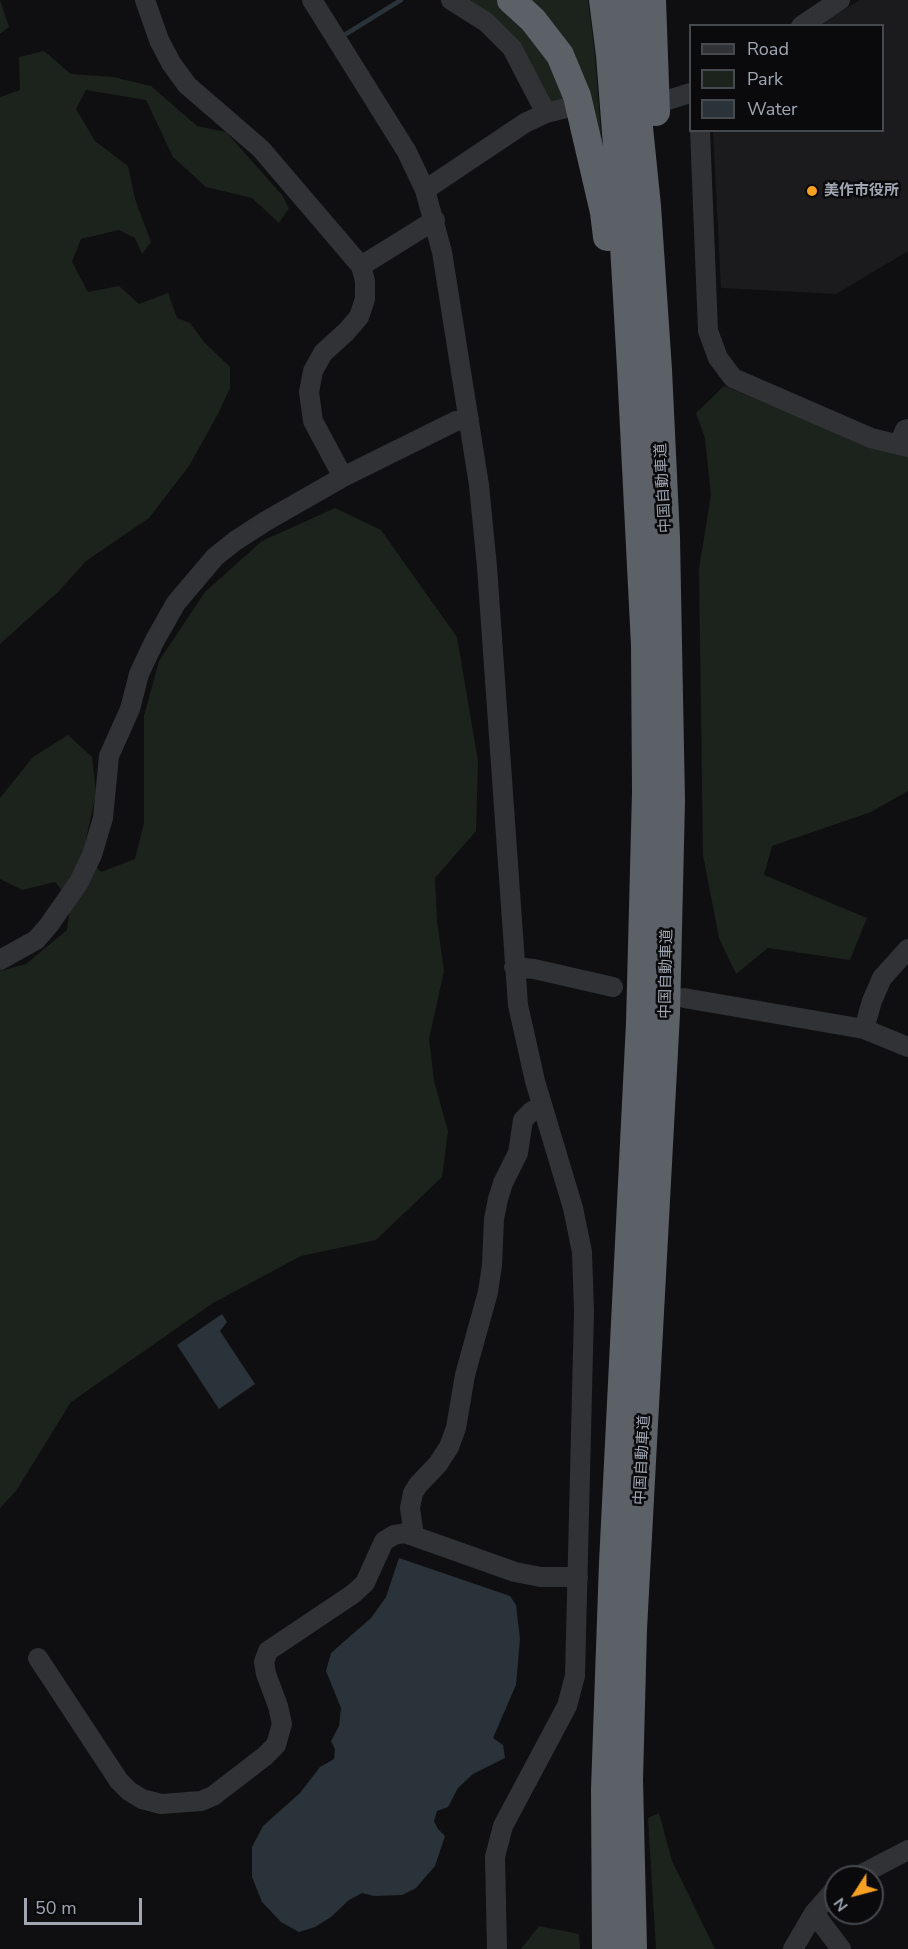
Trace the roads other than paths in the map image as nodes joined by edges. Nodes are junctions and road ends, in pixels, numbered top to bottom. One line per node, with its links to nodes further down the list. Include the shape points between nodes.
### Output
1 (145, 0): 17 (street, via 159,40 187,86 261,149)
2 (312, 0): 15 (street, via 407,152)
3 (451, 0): 13 (street, via 486,22 512,48)
4 (511, 0): 22 (highway, via 533,20 560,55 577,96 604,212)
5 (603, 0): 22 (highway, 中国自動車道, via 622,210)
6 (626, 0): 18 (highway, 中国自動車道)
7 (652, 0): 18 (highway, via 667,291)
8 (840, 0): 9 (street)
9 (804, 24)
10 (689, 93): 11 (street)
11 (668, 100)
12 (570, 108): 13 (street)
13 (546, 113): 15 (street)
14 (700, 132): 20 (street, via 708,331 718,358 733,378 871,438)
15 (426, 190): 16 (street)
16 (435, 220): 17 (street); 19 (street)
17 (361, 266): 21 (street, via 365,299 359,317 323,353 313,371 309,392 314,421)
18 (656, 328): 40 (highway, 中国自動車道, via 666,538 671,801 666,1014 633,1629 629,1780)
19 (469, 420): 21 (street, via 456,421); 25 (street, via 487,567)
20 (905, 440)
21 (343, 477): 24 (street, via 235,540 176,603 139,675 110,756 103,818 88,864 36,940)
22 (638, 501): 39 (highway, 中国自動車道, via 645,645 646,792 640,1023 612,1575 605,1789)
23 (908, 949): 28 (street, via 882,978)
24 (0, 960)
25 (514, 967): 26 (street); 30 (street, via 518,1005)
26 (614, 987)
27 (684, 998): 28 (street)
28 (864, 1029): 29 (street)
29 (908, 1047)
30 (543, 1108): 31 (street, via 532,1111 523,1120 518,1153 498,1199 488,1292 465,1375 456,1428 438,1464 413,1493 410,1508); 32 (street, via 582,1252)
31 (414, 1536): 32 (street, via 515,1572 541,1577); 33 (street, via 405,1533 384,1541 365,1583 267,1651 266,1674 282,1724 276,1744 213,1796 201,1801 161,1804 142,1799 124,1786)
32 (578, 1576): 38 (street, via 575,1676 567,1706 503,1826 495,1857)
33 (38, 1658)
34 (908, 1850): 35 (street)
35 (879, 1865)
36 (824, 1901): 37 (street)
37 (814, 1912): 41 (street); 42 (street)
38 (496, 1949)
39 (606, 1949)
40 (633, 1949)
41 (793, 1949)
42 (841, 1949)

